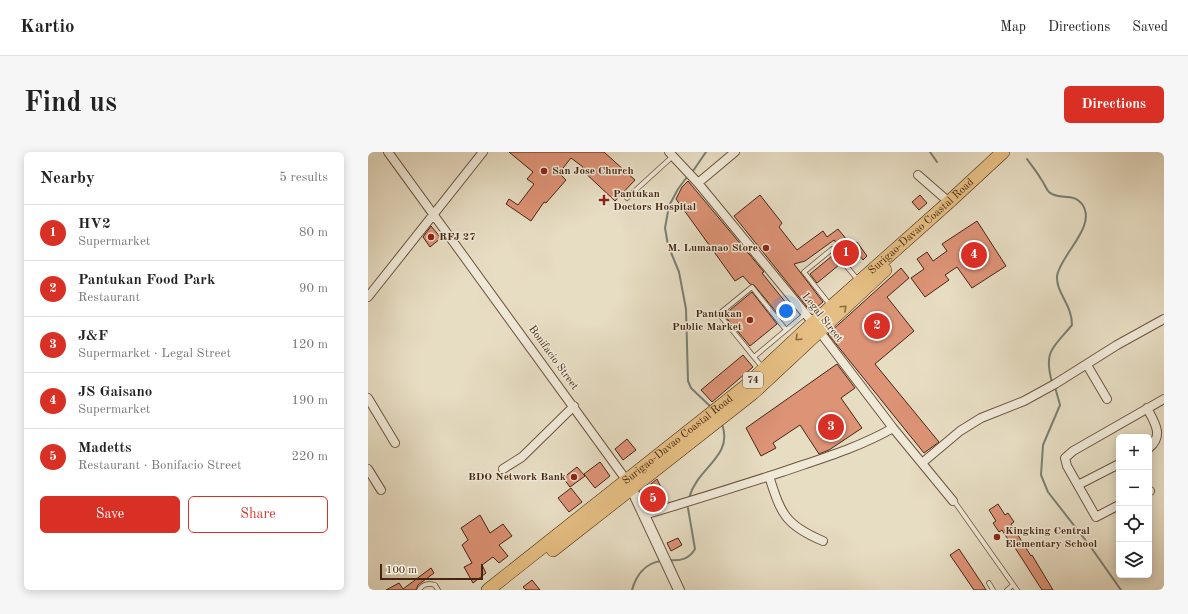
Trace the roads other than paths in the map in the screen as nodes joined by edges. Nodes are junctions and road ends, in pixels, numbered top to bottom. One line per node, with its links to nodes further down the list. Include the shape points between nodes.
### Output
1 (388, 152): 11 (street, Bonifacio Street)
2 (484, 152): 11 (street)
3 (735, 152): 8 (street)
4 (1003, 152): 10 (highway, Surigao-Davao Coastal Road / 74)
5 (1012, 152): 10 (highway, Surigao-Davao Coastal Road / 74)
6 (671, 154): 8 (street, Legal Street); 9 (lane)
7 (918, 175): 10 (street)
8 (698, 182): 17 (street, Legal Street)
9 (627, 198)
10 (945, 209): 12 (highway, Surigao-Davao Coastal Road / 74)
11 (433, 214): 14 (street); 25 (street, Bonifacio Street)
12 (902, 248): 13 (highway, Surigao-Davao Coastal Road / 74); 17 (highway, Surigao-Davao Coastal Road / 74, one-way to 12)
13 (859, 282): 15 (highway, Surigao-Davao Coastal Road / 74); 15 (lane, via 832,249 804,272)
14 (368, 297)
15 (832, 307): 17 (highway, Surigao-Davao Coastal Road / 74)
16 (1164, 319): 20 (street)
17 (812, 323): 18 (lane); 21 (highway, Surigao-Davao Coastal Road / 74, one-way to 21); 27 (highway, Surigao-Davao Coastal Road / 74, via 753,393); 28 (street, Legal Street)
18 (786, 330): 19 (lane); 19 (lane, via 752,287 719,314)
19 (754, 357): 21 (lane)
20 (1087, 365): 23 (street); 31 (street, via 1024,400 981,418 960,431)
21 (764, 370): 27 (highway, Surigao-Davao Coastal Road / 74)
22 (368, 398): 29 (street)
23 (1107, 399)
24 (1164, 399): 26 (street)
25 (574, 406): 34 (street, via 522,457); 36 (street, Bonifacio Street)
26 (1147, 408): 30 (street, via 1159,432 1159,438); 37 (street, via 1068,454 1065,461)
27 (715, 418): 36 (highway, Surigao-Davao Coastal Road / 74)
28 (893, 428): 31 (street, Legal Street); 35 (street, via 859,445)
29 (395, 443)
30 (1152, 446)
31 (922, 463): 39 (street, Legal Street)
32 (1116, 466): 37 (street)
33 (368, 469): 38 (street)
34 (503, 469)
35 (769, 476): 41 (street); 43 (street, via 782,511 791,523 801,532)
36 (630, 485): 41 (street, Bonifacio Street); 42 (highway, Surigao-Davao Coastal Road / 74)
37 (1078, 485): 40 (street, via 1096,517)
38 (382, 490)
39 (953, 501): 45 (lane)
40 (1116, 507)
41 (644, 514): 50 (street, Bonifacio Street)
42 (575, 528): 48 (highway, Surigao-Davao Coastal Road / 74); 49 (highway, Surigao-Davao Coastal Road / 74)
43 (823, 541)
44 (988, 583): 51 (lane)
45 (1013, 585): 52 (lane); 53 (lane)
46 (419, 590): 47 (lane, via 429,584 435,585)
47 (438, 590)
48 (488, 590)
49 (501, 590)
50 (679, 590)
51 (993, 590)
52 (1007, 590)
53 (1017, 590)

